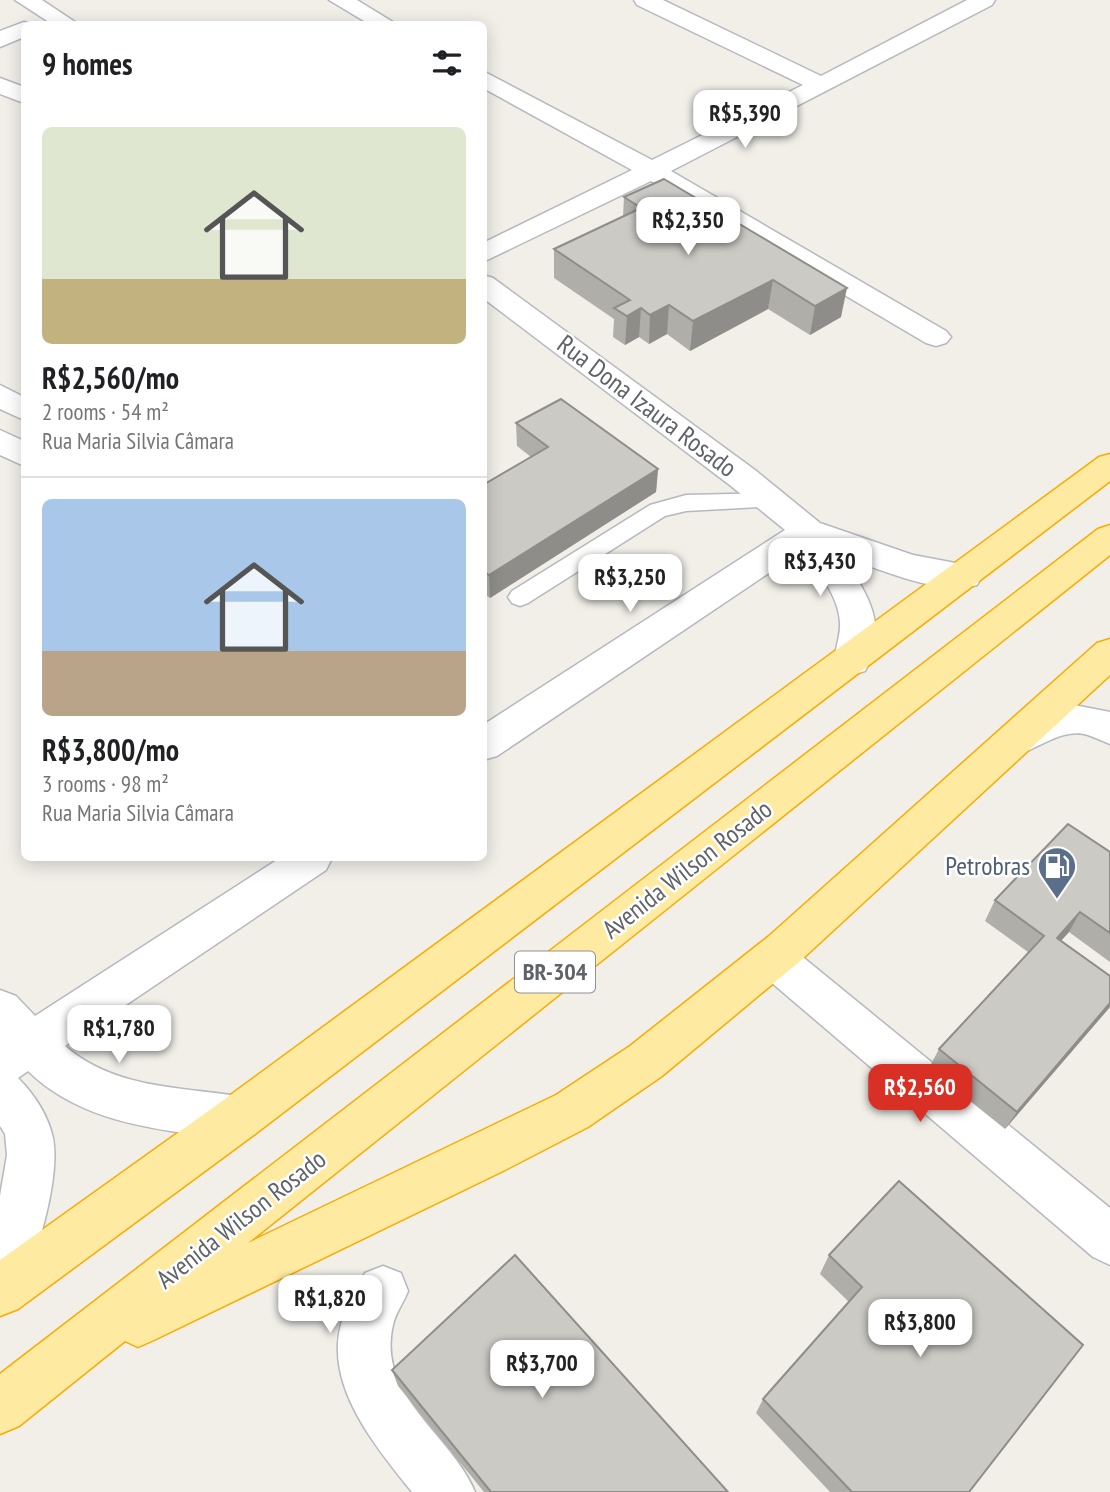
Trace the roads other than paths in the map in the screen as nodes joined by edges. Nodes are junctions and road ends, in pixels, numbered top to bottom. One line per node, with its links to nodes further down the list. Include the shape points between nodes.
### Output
1 (26, 0): 5 (street)
2 (340, 0): 6 (street)
3 (984, 0): 11 (street)
4 (657, 2): 11 (street)
5 (51, 21)
6 (379, 21)
7 (21, 30): 8 (street)
8 (0, 40)
9 (487, 80): 13 (street)
10 (0, 85): 12 (street)
11 (822, 85): 13 (street)
12 (21, 95)
13 (653, 171): 14 (street); 16 (street)
14 (487, 252)
15 (487, 287): 22 (street, Rua Dona Izaura Rosado)
16 (936, 337)
17 (0, 395): 18 (street)
18 (21, 408)
19 (13, 446): 21 (street)
20 (1110, 466): 25 (highway, BR-304)
21 (0, 480)
22 (771, 501): 23 (street, Rua Dona Izaura Rosado); 26 (lane, via 686,503 658,510)
23 (808, 531): 25 (street, Rua Dona Izaura Rosado, via 909,567); 28 (street, Rua Dona Izaura Rosado, via 853,598 858,624); 31 (street)
24 (1110, 537): 42 (highway, Avenida Wilson Rosado / BR-304)
25 (965, 576): 28 (highway, BR-304)
26 (520, 597)
27 (1104, 659): 29 (street, via 1094,701); 30 (highway)
28 (852, 661): 37 (highway, BR-304)
29 (1106, 726): 30 (street, via 1069,718)
30 (1017, 740): 33 (highway)
31 (487, 742)
32 (307, 861): 35 (street)
33 (773, 958): 38 (street); 42 (highway, via 646,1061 572,1111)
34 (0, 1010): 35 (street)
35 (16, 1052): 37 (street, via 46,1057 78,1083 117,1100)
36 (0, 1091): 39 (street, via 18,1110 30,1142 28,1170)
37 (238, 1118): 40 (highway, BR-304)
38 (1110, 1240)
39 (0, 1284)
40 (0, 1291)
41 (383, 1291): 44 (street, via 368,1321 365,1352 374,1392 392,1425)
42 (58, 1362): 43 (highway, Avenida Wilson Rosado / BR-304)
43 (0, 1407)
44 (448, 1492)

